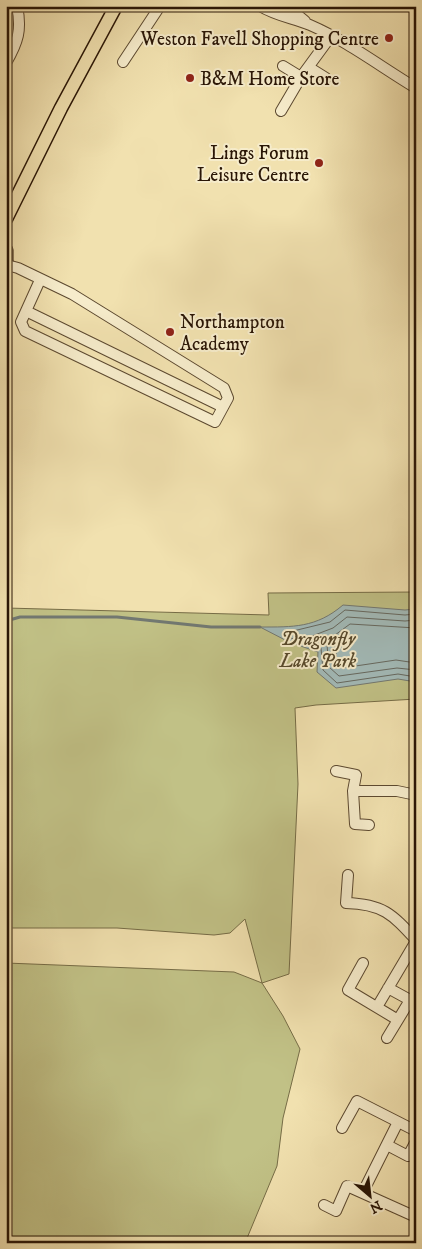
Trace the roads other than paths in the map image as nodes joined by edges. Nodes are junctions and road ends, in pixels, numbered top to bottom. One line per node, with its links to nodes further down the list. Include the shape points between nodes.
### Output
1 (17, 6): 9 (street, via 21,25)
2 (116, 6): 16 (main road)
3 (160, 6): 8 (street)
4 (260, 6): 6 (street, via 269,12)
5 (286, 6): 6 (street)
6 (309, 24): 7 (street)
7 (331, 36): 11 (street); 14 (street)
8 (123, 62)
9 (6, 63)
10 (283, 66): 12 (street)
11 (310, 68): 12 (street); 13 (street)
12 (301, 77): 15 (street)
13 (326, 78)
14 (416, 88)
15 (281, 111)
16 (6, 219)
17 (6, 250): 18 (main road)
18 (6, 265): 19 (street)
19 (40, 280): 20 (street); 21 (street, via 72,294 224,388 228,398)
20 (26, 311): 21 (street); 21 (street, via 21,322 25,332 215,422)
21 (223, 407)
22 (336, 771): 23 (street, via 356,775)
23 (353, 791): 24 (street, via 397,791); 25 (street, via 355,824)
24 (416, 795)
25 (369, 825)
26 (348, 874): 27 (street, via 346,903 363,904 393,914)
27 (416, 940): 29 (street)
28 (363, 964): 30 (street, via 348,990)
29 (388, 988): 30 (street); 31 (street, via 410,1000)
30 (377, 1007): 31 (street)
31 (398, 1020): 32 (street)
32 (387, 1038)
33 (398, 1122): 34 (street, via 357,1101); 35 (street); 37 (street)
34 (342, 1128)
35 (416, 1131)
36 (416, 1141): 37 (street, via 408,1156)
37 (387, 1145): 38 (street)
38 (364, 1192): 39 (street, via 347,1186 336,1211); 40 (street)
39 (324, 1206)
40 (416, 1217)

